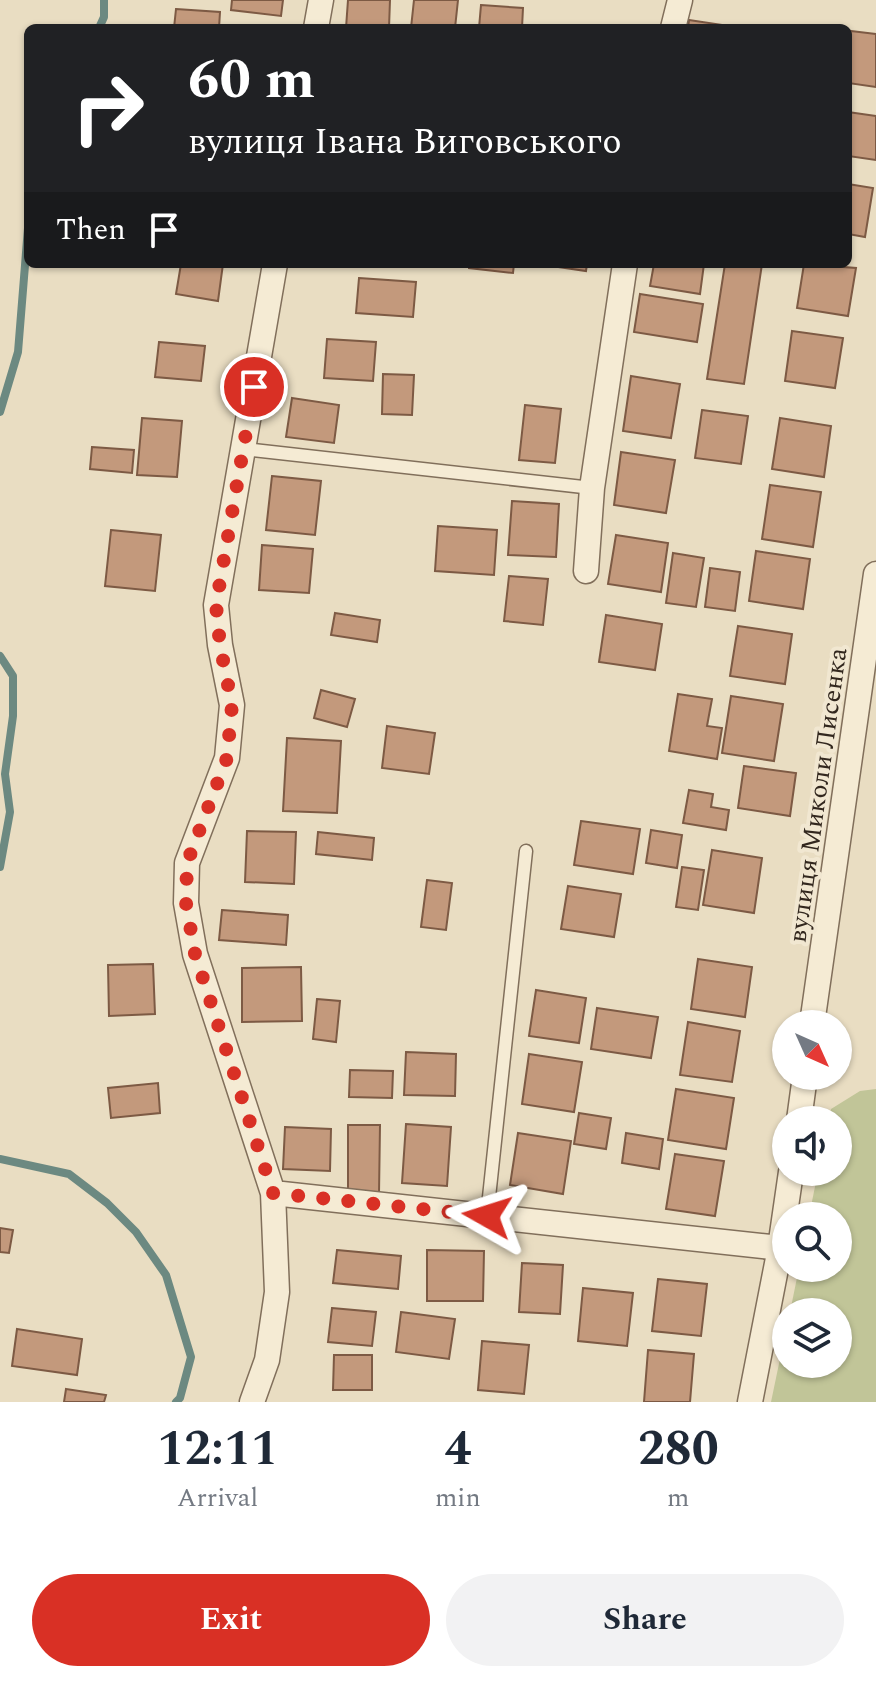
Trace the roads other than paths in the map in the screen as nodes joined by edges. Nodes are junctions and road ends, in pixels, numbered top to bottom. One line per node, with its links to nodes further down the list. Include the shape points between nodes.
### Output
1 (321, 0): 3 (street)
2 (680, 0): 4 (street)
3 (317, 24)
4 (674, 24)
5 (274, 268): 7 (street)
6 (624, 268): 8 (street)
7 (244, 449): 8 (lane); 13 (street, via 216,605 232,705 227,758 187,863 186,903 195,954)
8 (592, 488): 9 (street)
9 (586, 571)
10 (876, 574): 12 (street, вулиця Миколи Лисенка)
11 (526, 851): 14 (lane)
12 (814, 1010)
13 (273, 1193): 14 (street); 17 (street, via 277,1292 267,1360)
14 (487, 1216): 15 (street)
15 (772, 1247)
16 (773, 1282): 18 (street)
17 (252, 1402)
18 (750, 1402)

